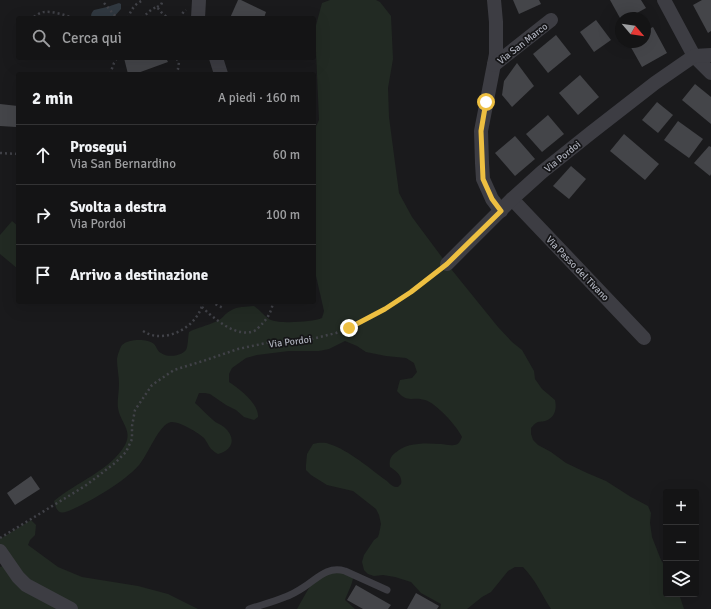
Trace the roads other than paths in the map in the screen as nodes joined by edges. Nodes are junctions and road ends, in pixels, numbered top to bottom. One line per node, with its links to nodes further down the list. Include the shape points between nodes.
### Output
1 (199, 0): 4 (street)
2 (494, 0): 9 (street)
3 (664, 0): 7 (street)
4 (198, 16)
5 (551, 20): 9 (street, Via San Marco)
6 (711, 55): 7 (street)
7 (694, 56): 11 (street); 12 (street, Via Pordoi, via 654,83)
8 (217, 60): 10 (street)
9 (494, 65): 13 (street, via 481,131 482,163 483,179)
10 (220, 72)
11 (711, 73)
12 (512, 199): 13 (street, Via Pordoi); 15 (street, Via Passo del Tivano)
13 (501, 211): 14 (street, Via Pordoi)
14 (447, 264)
15 (644, 338)
16 (0, 551): 18 (street, via 7,564 26,585)
17 (387, 590): 19 (lane, via 338,569 324,572 285,597)
18 (71, 609)
19 (249, 609)

